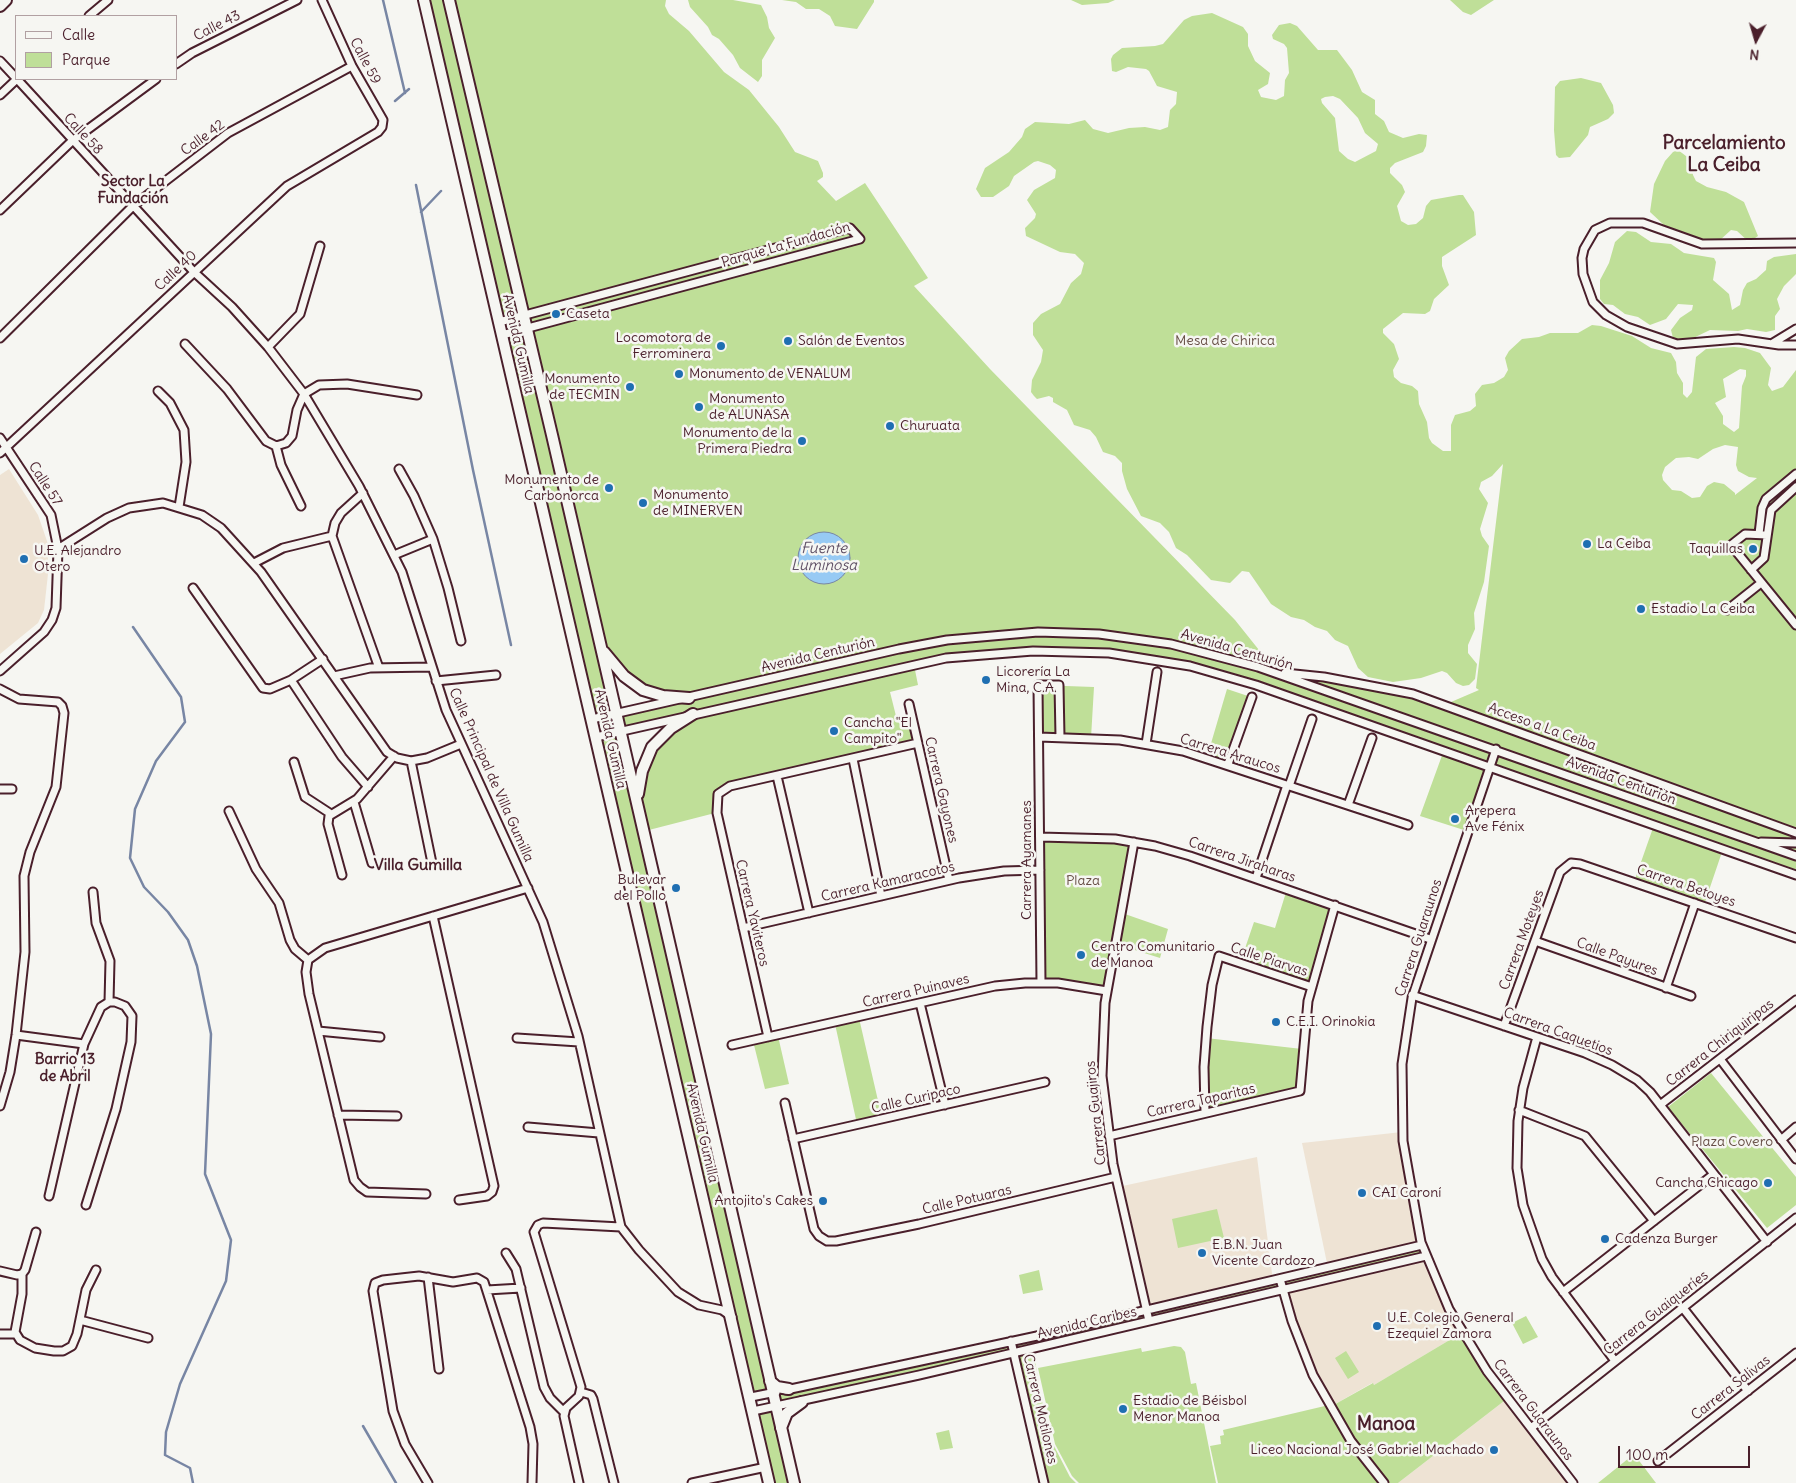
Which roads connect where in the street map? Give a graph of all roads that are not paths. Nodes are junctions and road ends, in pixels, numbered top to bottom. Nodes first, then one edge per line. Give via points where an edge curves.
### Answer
1 (6, 0) edge
2 (108, 0) edge
3 (297, 0) edge
4 (322, 0) edge
5 (424, 0) edge
6 (449, 0) edge
7 (0, 6) edge
8 (91, 15) edge
9 (0, 61) edge
10 (178, 63) edge
11 (352, 66) junction
12 (15, 77) edge
13 (16, 80) edge
14 (18, 80) edge
15 (155, 80) edge
16 (0, 95) edge
17 (378, 132) joint
18 (72, 141) junction
19 (134, 206) junction
20 (0, 210) edge
21 (1796, 242) edge
22 (320, 246) dead end
23 (194, 272) junction
24 (524, 316) junction
25 (499, 322) junction
26 (527, 328) junction
27 (1796, 329) edge
28 (502, 335) junction
29 (0, 338) edge
30 (1772, 343) junction
31 (185, 344) dead end
32 (1796, 345) edge
33 (268, 347) junction
34 (158, 391) dead end
35 (304, 394) junction
36 (417, 395) dead end
37 (0, 438) edge
38 (276, 446) junction
39 (2, 451) edge
40 (399, 469) dead end
41 (1796, 474) edge
42 (1796, 487) edge
43 (363, 493) junction
44 (301, 506) dead end
45 (179, 507) junction
46 (1759, 534) junction
47 (1767, 535) junction
48 (332, 536) junction
49 (433, 540) junction
50 (58, 549) junction
51 (394, 555) junction
52 (254, 563) junction
53 (1751, 570) junction
54 (1761, 583) junction
55 (193, 588) dead end
56 (1727, 610) dead end
57 (1796, 625) edge
58 (461, 641) dead end
59 (601, 648) junction
60 (322, 659) junction
61 (432, 667) junction
62 (379, 668) junction
63 (0, 671) edge
64 (1157, 672) dead end
65 (1272, 672) junction
66 (496, 675) dead end
67 (334, 676) junction
68 (291, 680) junction
69 (436, 681) junction
70 (0, 689) edge
71 (1252, 697) dead end
72 (689, 698) junction
73 (909, 704) dead end
74 (616, 714) junction
75 (693, 714) junction
76 (592, 719) junction
77 (1312, 719) dead end
78 (620, 732) junction
79 (596, 737) junction
80 (1060, 737) junction
81 (1039, 738) junction
82 (1372, 738) dead end
83 (918, 743) junction
84 (461, 744) junction
85 (1146, 744) junction
86 (1496, 750) junction
87 (394, 756) junction
88 (853, 759) junction
89 (411, 761) junction
90 (294, 762) dead end
91 (1228, 764) junction
92 (1490, 766) junction
93 (777, 776) junction
94 (1288, 785) junction
95 (368, 787) junction
96 (0, 789) edge
97 (12, 789) dead end
98 (354, 802) junction
99 (638, 805) junction
100 (1348, 805) junction
101 (229, 811) dead end
102 (331, 814) junction
103 (1408, 825) dead end
104 (1796, 833) edge
105 (1040, 837) junction
106 (1134, 842) junction
107 (1754, 842) junction
108 (1796, 843) edge
109 (1796, 856) edge
110 (372, 863) dead end
111 (432, 863) dead end
112 (1567, 865) joint
113 (1040, 870) junction
114 (342, 875) dead end
115 (1796, 875) edge
116 (1256, 878) junction
117 (949, 880) junction
118 (528, 888) junction
119 (93, 892) dead end
120 (881, 896) junction
121 (1695, 903) junction
122 (1335, 906) junction
123 (809, 913) junction
124 (433, 916) junction
125 (743, 928) junction
126 (1796, 938) edge
127 (1430, 939) junction
128 (1535, 941) junction
129 (308, 960) junction
130 (1041, 982) junction
131 (1312, 987) junction
132 (1666, 988) junction
133 (1107, 991) junction
134 (1412, 995) junction
135 (1691, 996) dead end
136 (1796, 1000) edge
137 (109, 1002) junction
138 (920, 1003) junction
139 (1504, 1026) junction
140 (318, 1031) junction
141 (16, 1035) junction
142 (380, 1037) dead end
143 (768, 1037) junction
144 (1536, 1037) junction
145 (517, 1038) dead end
146 (579, 1042) junction
147 (84, 1044) junction
148 (732, 1045) dead end
149 (1720, 1059) junction
150 (1045, 1082) dead end
151 (785, 1103) dead end
152 (945, 1105) junction
153 (1660, 1105) junction
154 (0, 1106) edge
155 (1519, 1110) junction
156 (1205, 1113) junction
157 (338, 1114) junction
158 (396, 1116) dead end
159 (528, 1127) dead end
160 (1796, 1127) edge
161 (599, 1133) junction
162 (1109, 1136) junction
163 (793, 1139) junction
164 (1781, 1140) junction
165 (1796, 1159) edge
166 (1714, 1174) junction
167 (1116, 1177) junction
168 (426, 1194) dead end
169 (49, 1196) dead end
170 (459, 1200) dead end
171 (86, 1205) dead end
172 (1796, 1218) edge
173 (1654, 1221) junction
174 (621, 1227) junction
175 (36, 1232) dead end
176 (1766, 1242) junction
177 (1422, 1245) junction
178 (506, 1252) dead end
179 (1426, 1256) junction
180 (96, 1270) dead end
181 (0, 1271) edge
182 (22, 1274) junction
183 (428, 1276) junction
184 (1280, 1279) junction
185 (521, 1288) junction
186 (725, 1289) junction
187 (487, 1290) junction
188 (1283, 1290) junction
189 (1563, 1292) junction
190 (708, 1307) junction
191 (1683, 1308) junction
192 (1147, 1310) junction
193 (732, 1317) junction
194 (80, 1320) junction
195 (1150, 1321) junction
196 (0, 1334) edge
197 (15, 1334) junction
198 (148, 1338) dead end
199 (1012, 1341) junction
200 (1796, 1352) edge
201 (1014, 1353) junction
202 (1615, 1361) junction
203 (439, 1368) dead end
204 (770, 1381) junction
205 (789, 1389) junction
206 (1748, 1391) junction
207 (580, 1392) junction
208 (772, 1392) junction
209 (751, 1397) junction
210 (802, 1402) junction
211 (776, 1407) junction
212 (753, 1411) junction
213 (564, 1412) junction
214 (1531, 1428) junction
215 (781, 1429) junction
216 (1658, 1461) dead end
217 (766, 1467) junction
218 (709, 1481) edge
219 (428, 1483) edge
220 (532, 1483) edge
221 (578, 1483) edge
222 (614, 1483) edge
223 (692, 1483) edge
224 (769, 1483) edge
225 (794, 1483) edge
226 (1044, 1483) edge
227 (1384, 1483) edge
228 (1573, 1483) edge

1 - 7 main road
2 - 8 street
3 - 10 street, Calle 43
4 - 11 street, Calle 59
5 - 25 main road, Avenida Gumilla
6 - 24 main road, Avenida Gumilla
9 - 12 street, Calle 58
11 - 17 street, Calle 59 via 383,120
11 - 19 street, Calle 42 via 228,133
13 - 16 street
14 - 18 street, Calle 58
15 - 18 street
17 - 23 street, Calle 40 via 287,186
18 - 19 street, Calle 58
18 - 20 street
19 - 23 street, Calle 58
19 - 29 street, Calle 42
21 - 30 street via 1702,244 1643,222 1624,222 1603,225 1595,230 1584,249 1582,274 1594,302 1606,315 1627,327 1670,344 1738,339
22 - 33 street via 300,314
23 - 33 street, Calle Principal de Villa Gumilla via 232,306
23 - 39 street, Calle 40
24 - 25 street, Parque La Fundación
24 - 26 main road, Avenida Gumilla
24 - 26 street, Parque La Fundación via 850,228 860,239
25 - 28 main road, Avenida Gumilla
26 - 28 street, Parque La Fundación
26 - 59 main road, Avenida Gumilla
27 - 30 street
28 - 76 main road, Avenida Gumilla
30 - 32 street
31 - 38 street via 232,396 266,441
33 - 35 street, Calle Principal de Villa Gumilla
34 - 45 street via 170,403 184,430 186,462
35 - 36 street via 319,385 348,384
35 - 38 street via 292,436 286,443
35 - 43 street, Calle Principal de Villa Gumilla
37 - 39 street, Calle 57
38 - 44 street via 280,465
39 - 50 street, Calle 57 via 51,515
40 - 49 street
41 - 46 street via 1764,502
42 - 47 street via 1773,507
43 - 48 street via 341,513
43 - 51 street, Calle Principal de Villa Gumilla
45 - 50 street via 163,503 129,508
45 - 52 street via 202,515 221,528
46 - 47 street
46 - 53 street via 1745,534 1731,544
47 - 53 street via 1764,558
48 - 52 street via 283,548
48 - 62 street
49 - 51 street
49 - 58 street
50 - 63 street, Calle 57 via 56,608 52,620 44,632
51 - 61 street, Calle Principal de Villa Gumilla
52 - 60 street
53 - 54 street
54 - 56 street
54 - 57 street
55 - 68 street via 261,687 267,689
59 - 72 main road via 624,676 637,686 663,696
59 - 74 main road, Avenida Gumilla
60 - 67 street
60 - 68 street
61 - 62 street
61 - 69 street, Calle Principal de Villa Gumilla
62 - 67 street
64 - 85 street
65 - 72 street, Avenida Centurión via 1216,654 1146,640 1099,634 1018,633 947,640 899,649
65 - 86 street, Avenida Centurión
65 - 104 street, Acceso a La Ceiba via 1324,677 1414,694
66 - 69 street
67 - 87 street via 375,738
68 - 95 street via 342,757
69 - 84 street, Calle Principal de Villa Gumilla
70 - 141 street via 19,699 58,702 64,713 56,788 30,852 24,876 25,952
71 - 91 street
72 - 74 street, Avenida Centurión
73 - 83 street, Carrera Gayones
74 - 76 street, Avenida Centurión
74 - 78 main road, Avenida Gumilla
75 - 78 street, Avenida Centurión
75 - 92 street, Avenida Centurión via 946,658 1009,652 1079,651 1165,661 1217,672
75 - 99 main road via 671,728 652,748 642,771
76 - 79 main road, Avenida Gumilla
77 - 94 street
78 - 79 street, Avenida Centurión
78 - 99 main road, Avenida Gumilla
79 - 186 main road, Avenida Gumilla
80 - 81 street, Carrera Araucos
80 - 81 street, Carrera Ayamanes via 1059,685 1038,685
80 - 85 street, Carrera Araucos
81 - 105 street, Carrera Ayamanes
82 - 100 street
83 - 88 street
83 - 117 street, Carrera Gayones
84 - 89 street
84 - 118 street, Calle Principal de Villa Gumilla
85 - 91 street, Carrera Araucos
86 - 92 street, Carrera Guaraunos
86 - 107 street, Avenida Centurión
87 - 89 street
87 - 95 street
88 - 93 street
88 - 120 street
89 - 111 street
90 - 102 street via 305,797
91 - 94 street, Carrera Araucos
92 - 115 street, Avenida Centurión
92 - 127 street, Carrera Guaraunos
93 - 123 street
93 - 125 street, Carrera Yaviteros via 730,786 718,794 717,813
94 - 100 street, Carrera Araucos
94 - 116 street
95 - 98 street
96 - 97 street
98 - 102 street
98 - 110 street
99 - 204 main road, Avenida Gumilla
100 - 103 street, Carrera Araucos
101 - 129 street via 256,869 279,902 290,940
102 - 114 street via 328,824
105 - 106 street, Carrera Jiraharas
105 - 113 street, Carrera Ayamanes
106 - 116 street, Carrera Jiraharas via 1174,851
106 - 133 street, Carrera Guajiros
107 - 108 street
107 - 109 street, Avenida Centurión
112 - 121 street, Carrera Betoyes via 1580,864
112 - 128 street, Carrera Moteyes via 1560,872
113 - 117 street, Carrera Kamaracotos via 1004,871
113 - 130 street, Carrera Ayamanes
116 - 122 street, Carrera Jiraharas
117 - 120 street, Carrera Kamaracotos
118 - 124 street
118 - 146 street, Calle Principal de Villa Gumilla via 543,922
119 - 137 street via 96,922 110,961
120 - 123 street, Carrera Kamaracotos
121 - 126 street, Carrera Betoyes
121 - 132 street
122 - 127 street, Carrera Jiraharas
122 - 131 street
123 - 125 street, Carrera Kamaracotos
124 - 129 street via 325,948
124 - 170 street via 494,1186 487,1196
125 - 143 street, Carrera Yaviteros
127 - 134 street, Carrera Guaraunos
128 - 132 street, Calle Payures
128 - 139 street, Carrera Moteyes
129 - 140 street via 307,980
130 - 133 street, Carrera Puinaves
130 - 138 street, Carrera Puinaves via 995,986
131 - 156 street, Carrera Taparitas via 1304,1034 1300,1092
131 - 156 street, Calle Piarvas via 1219,956 1207,1027
132 - 135 street, Calle Payures
133 - 162 street, Carrera Guajiros via 1102,1059
134 - 139 street, Carrera Caquetios
134 - 177 street, Carrera Guaraunos via 1402,1064 1402,1126 1408,1181
136 - 149 street, Carrera Chiriquiripas
137 - 147 street via 101,1007
137 - 171 street via 118,1002 128,1009 133,1024 124,1079
138 - 143 street, Carrera Puinaves
138 - 152 street
139 - 144 street, Carrera Caquetios
140 - 142 street
140 - 157 street
141 - 147 street
141 - 154 street
143 - 148 street, Carrera Puinaves
144 - 153 street, Carrera Caquetios via 1618,1068 1643,1086
144 - 155 street
145 - 146 street
146 - 161 street, Calle Principal de Villa Gumilla
147 - 169 street
149 - 153 street, Carrera Chiriquiripas
149 - 164 street
150 - 152 street, Calle Curipaco
151 - 163 street
152 - 163 street, Calle Curipaco
153 - 166 street, Carrera Caquetios
155 - 173 street via 1585,1136
155 - 189 street via 1516,1149 1523,1205 1542,1258
156 - 162 street, Carrera Taparitas
157 - 158 street
157 - 168 street via 354,1180 360,1188 367,1192
159 - 161 street
160 - 164 street
161 - 174 street, Calle Principal de Villa Gumilla
162 - 167 street, Carrera Guajiros
163 - 167 street, Calle Potuaras via 814,1229 831,1242
164 - 165 street
166 - 173 street
166 - 176 street, Carrera Caquetios
167 - 192 street, Carrera Guajiros
172 - 176 street, Carrera Guaiqueríes
173 - 189 street
174 - 190 street, Calle Principal de Villa Gumilla via 678,1292 698,1305
174 - 207 street via 543,1223 534,1232 578,1375
175 - 182 street
176 - 191 street, Carrera Guaiqueríes
177 - 179 street, Carrera Guaraunos
177 - 184 street, Avenida Caribes
178 - 185 street via 516,1269
179 - 188 street, Avenida Caribes
179 - 214 street, Carrera Guaraunos via 1449,1309 1487,1371
180 - 194 street via 86,1290
181 - 182 street
182 - 197 street
183 - 187 street via 453,1282 477,1278 484,1282
183 - 203 street
183 - 219 street via 382,1280 374,1283 373,1288 393,1411 406,1444
184 - 188 street
184 - 192 street, Avenida Caribes
185 - 187 street
185 - 213 street via 544,1387
186 - 190 street via 719,1303
186 - 193 main road, Avenida Gumilla
187 - 220 street via 530,1427
188 - 195 street, Avenida Caribes
188 - 227 street via 1313,1376 1351,1441
189 - 202 street
190 - 193 street, Calle Principal de Villa Gumilla via 722,1310
191 - 202 street, Carrera Guaiqueríes
191 - 206 street
192 - 195 street, Carrera Guajiros
192 - 199 street, Avenida Caribes
193 - 209 main road, Avenida Gumilla
194 - 197 street via 74,1342 62,1350 35,1348
194 - 198 street
195 - 201 street, Avenida Caribes
196 - 197 street
199 - 201 street, Carrera Motilones
199 - 205 street, Avenida Caribes
200 - 206 street, Carrera Salivas
201 - 210 street, Avenida Caribes
201 - 226 street, Carrera Motilones
202 - 214 street, Carrera Guaiqueríes
204 - 205 main road via 777,1387
204 - 208 main road, Avenida Gumilla
205 - 208 street, Avenida Caribes
206 - 216 street, Carrera Salivas
207 - 213 street
207 - 222 street via 594,1398
208 - 209 street, Avenida Caribes
208 - 211 main road, Avenida Gumilla
209 - 212 main road, Avenida Gumilla
210 - 211 street, Avenida Caribes
210 - 215 main road via 787,1413
211 - 212 street, Avenida Caribes
211 - 215 main road, Avenida Gumilla
212 - 217 main road, Avenida Gumilla
213 - 221 street
214 - 228 street, Carrera Guaraunos
215 - 225 main road, Avenida Gumilla
217 - 218 street
217 - 224 main road, Avenida Gumilla
218 - 223 street

